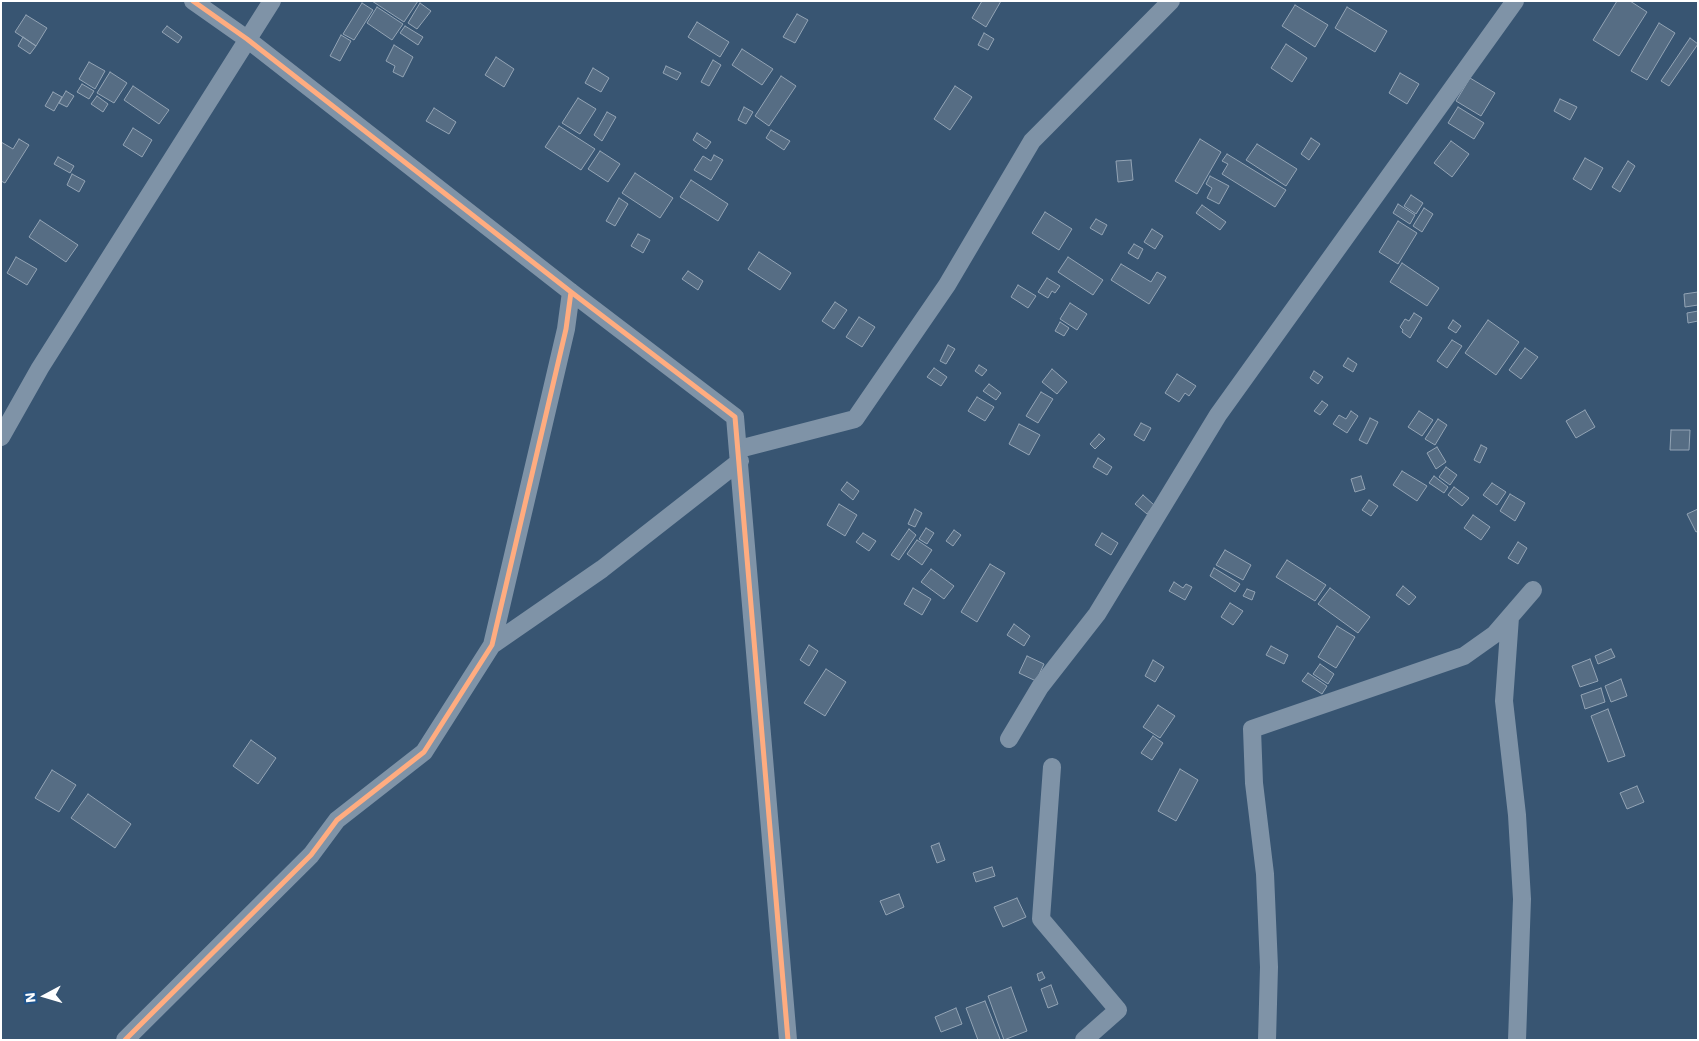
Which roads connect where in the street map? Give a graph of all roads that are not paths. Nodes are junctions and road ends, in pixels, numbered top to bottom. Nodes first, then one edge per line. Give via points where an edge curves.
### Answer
1 (193, 1) edge
2 (272, 1) edge
3 (1171, 1) edge
4 (1515, 1) edge
5 (247, 39) junction
6 (571, 292) junction
7 (1, 438) edge
8 (739, 455) junction
9 (1533, 590) dead end
10 (1510, 617) junction
11 (492, 645) junction
12 (1009, 739) dead end
13 (1052, 767) dead end
14 (125, 1040) edge
15 (788, 1040) edge
16 (1084, 1040) edge
17 (1267, 1040) edge
18 (1517, 1040) edge

1 - 5 street
2 - 5 street
3 - 8 street via 1032,141 947,285 855,419
4 - 12 street via 1218,415 1097,614 1040,687
5 - 6 street
5 - 7 street via 40,368
6 - 8 street via 735,417
6 - 11 street via 566,329
8 - 11 street via 602,569
8 - 15 street
9 - 10 street
10 - 17 street via 1495,634 1464,656 1252,729 1254,783 1265,874 1269,967
10 - 18 street via 1504,701 1517,815 1522,899
11 - 14 street via 424,752 336,820 311,855
13 - 16 street via 1041,919 1118,1010

